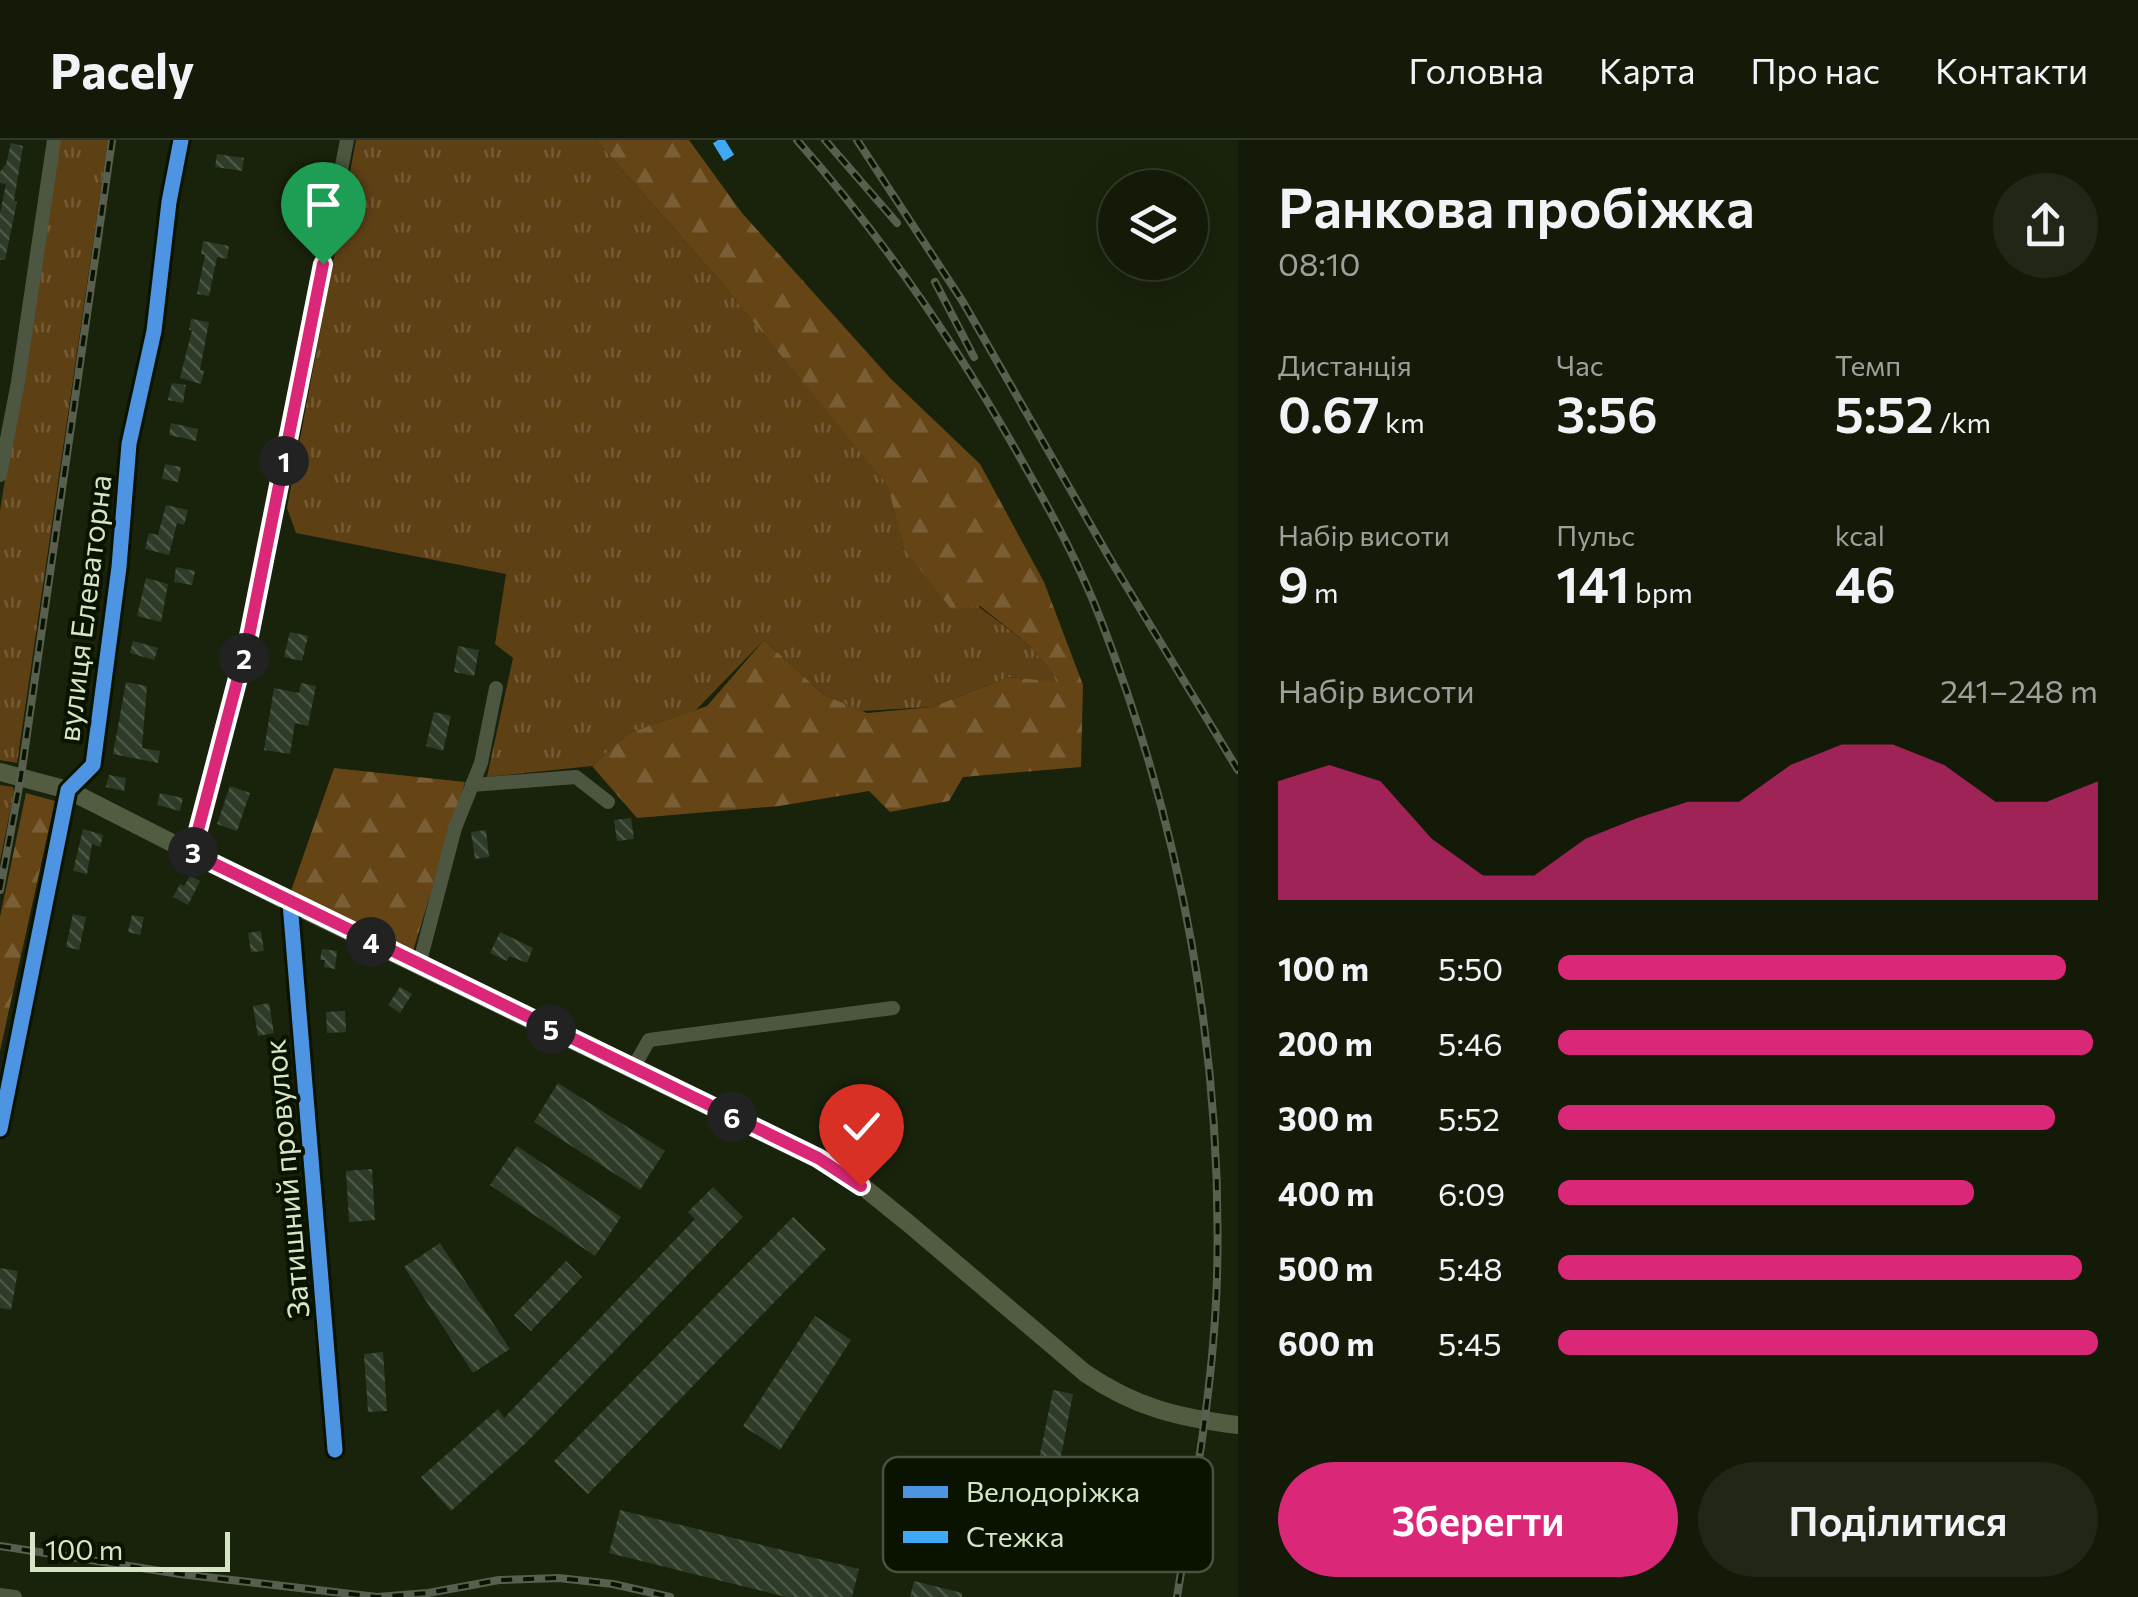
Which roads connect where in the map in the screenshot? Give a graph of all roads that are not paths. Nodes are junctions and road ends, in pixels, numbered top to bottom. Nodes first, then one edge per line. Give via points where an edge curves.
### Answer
1 (54, 140) edge
2 (180, 140) edge
3 (347, 140) edge
4 (0, 475) edge
5 (496, 688) dead end
6 (0, 772) edge
7 (472, 785) junction
8 (68, 790) junction
9 (608, 802) dead end
10 (192, 853) junction
11 (290, 903) junction
12 (419, 965) junction
13 (893, 1008) dead end
14 (633, 1068) junction
15 (0, 1129) edge
16 (1238, 1425) edge
17 (335, 1450) dead end
18 (0, 1594) edge
19 (15, 1597) edge

1 - 4 street
2 - 8 street, вулиця Елеваторна via 154,331 129,444 93,765
3 - 10 street via 249,636
5 - 7 street
6 - 8 main road
7 - 9 street via 576,777
7 - 12 street
8 - 10 main road
8 - 15 street, вулиця Елеваторна
10 - 11 main road
11 - 12 main road
11 - 17 street, Затишний провулок
12 - 14 main road
13 - 14 street via 649,1040
14 - 16 main road via 818,1158 861,1186 1109,1390 1165,1412
18 - 19 street

